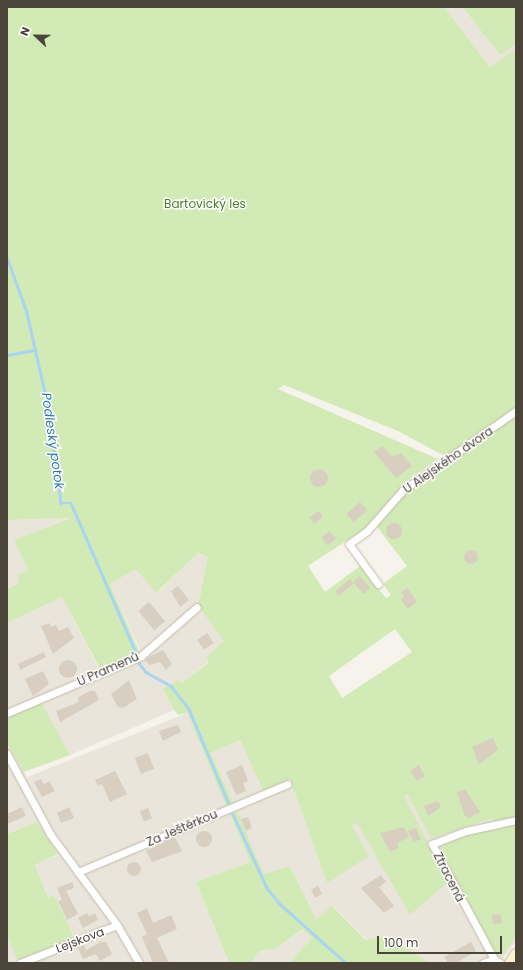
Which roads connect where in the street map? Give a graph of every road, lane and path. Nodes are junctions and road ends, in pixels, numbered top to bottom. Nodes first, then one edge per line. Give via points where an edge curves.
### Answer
1 (516, 411) edge
2 (378, 584) dead end
3 (197, 607) dead end
4 (7, 713) edge
5 (7, 754) edge
6 (287, 784) dead end
7 (516, 820) edge
8 (78, 872) junction
9 (117, 925) junction
10 (516, 954) edge
11 (497, 961) edge
12 (20, 963) edge
13 (139, 963) edge
14 (483, 963) edge
15 (510, 963) edge

1 - 2 street, U Alejského dvora via 403,490 367,531 350,544
3 - 4 street, U Pramenů via 140,656
5 - 8 street via 50,834
6 - 8 street, Za Ještěrkou
7 - 11 street, Ztracená via 466,830 432,844
8 - 9 street
9 - 12 street, Lejskova
9 - 13 street
10 - 15 main road
11 - 14 street

